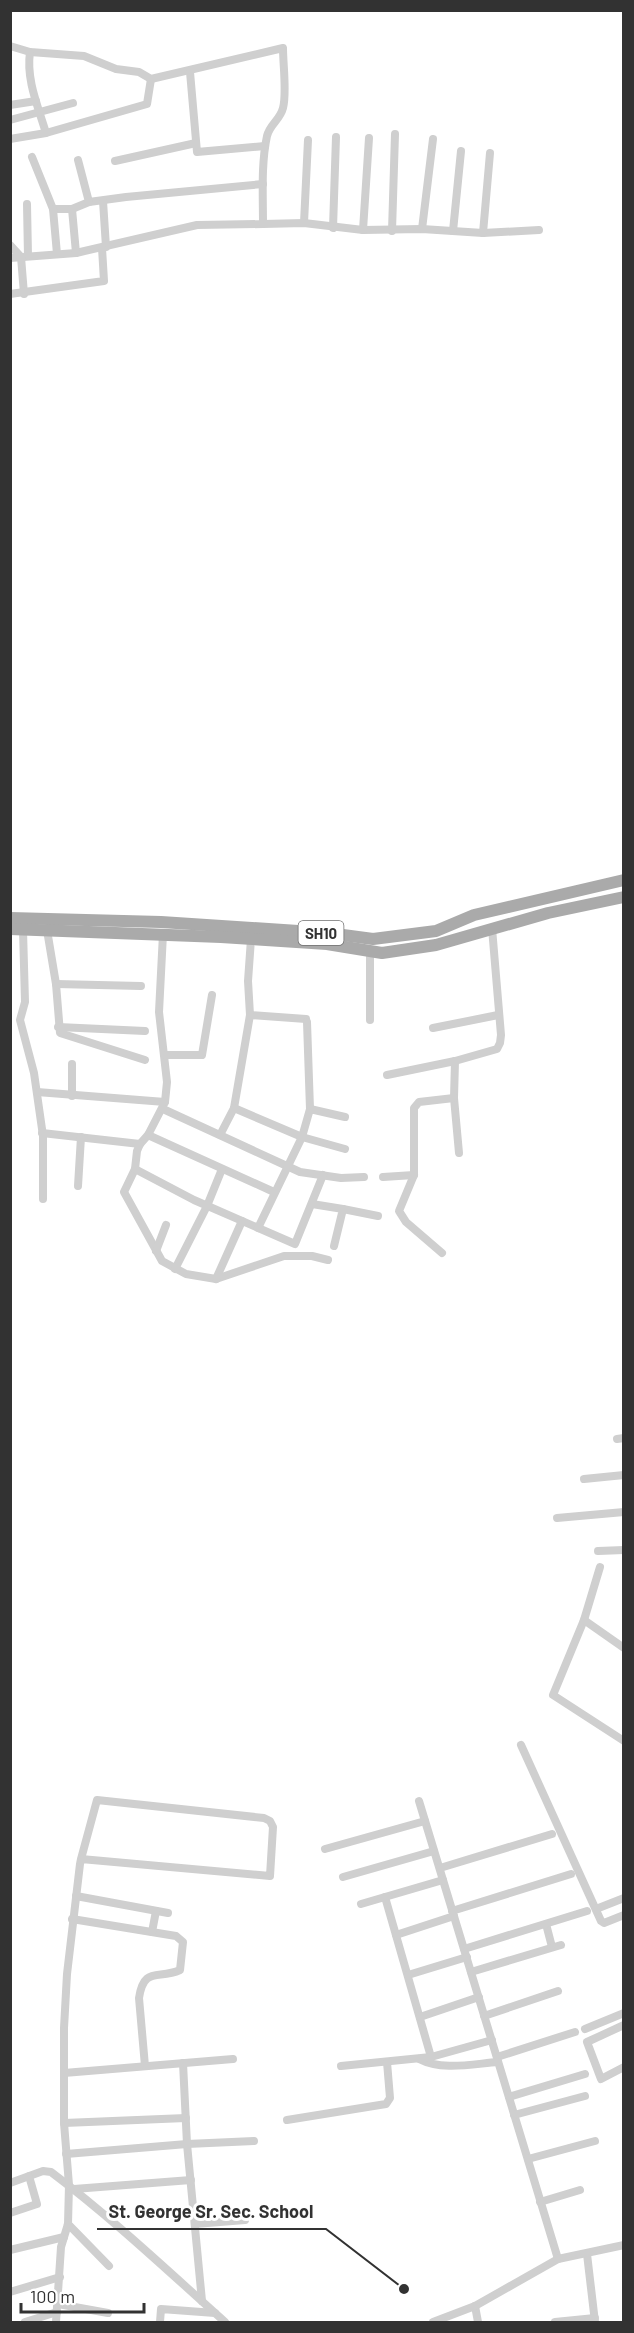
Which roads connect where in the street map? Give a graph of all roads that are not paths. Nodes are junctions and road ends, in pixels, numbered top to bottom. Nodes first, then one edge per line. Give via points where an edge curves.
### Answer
1 (10, 46) edge
2 (30, 52) junction
3 (190, 72) junction
4 (151, 79) junction
5 (36, 101) junction
6 (73, 103) dead end
7 (10, 105) edge
8 (40, 112) junction
9 (10, 120) edge
10 (46, 133) junction
11 (395, 134) dead end
12 (336, 136) dead end
13 (369, 138) dead end
14 (10, 139) edge
15 (433, 139) dead end
16 (308, 140) dead end
17 (196, 143) junction
18 (266, 146) junction
19 (460, 151) dead end
20 (490, 153) dead end
21 (32, 157) dead end
22 (78, 160) dead end
23 (115, 161) dead end
24 (263, 184) junction
25 (104, 201) junction
26 (89, 202) junction
27 (27, 204) dead end
28 (53, 209) junction
29 (72, 210) junction
30 (304, 223) junction
31 (263, 224) junction
32 (333, 228) junction
33 (422, 229) junction
34 (363, 230) junction
35 (539, 230) dead end
36 (392, 231) junction
37 (453, 231) junction
38 (483, 233) junction
39 (10, 245) edge
40 (104, 248) junction
41 (76, 253) junction
42 (57, 254) junction
43 (24, 256) junction
44 (10, 258) edge
45 (10, 294) edge
46 (24, 294) junction
47 (624, 880) edge
48 (624, 897) edge
49 (10, 918) edge
50 (492, 928) junction
51 (17, 929) edge
52 (47, 930) junction
53 (222, 932) junction
54 (163, 934) junction
55 (251, 939) junction
56 (370, 952) junction
57 (56, 984) junction
58 (141, 986) dead end
59 (212, 995) dead end
60 (250, 1015) junction
61 (498, 1015) junction
62 (370, 1020) dead end
63 (58, 1027) junction
64 (433, 1028) dead end
65 (145, 1031) dead end
66 (165, 1055) junction
67 (145, 1060) dead end
68 (455, 1061) junction
69 (72, 1064) dead end
70 (387, 1075) dead end
71 (37, 1092) junction
72 (72, 1096) junction
73 (454, 1098) junction
74 (164, 1106) junction
75 (234, 1108) junction
76 (310, 1109) junction
77 (345, 1117) dead end
78 (42, 1133) junction
79 (148, 1135) junction
80 (220, 1135) junction
81 (81, 1137) junction
82 (302, 1137) junction
83 (140, 1144) junction
84 (345, 1149) dead end
85 (459, 1153) dead end
86 (287, 1166) junction
87 (135, 1168) junction
88 (222, 1169) junction
89 (323, 1175) junction
90 (414, 1175) junction
91 (364, 1177) dead end
92 (383, 1177) dead end
93 (78, 1186) dead end
94 (274, 1192) junction
95 (43, 1199) dead end
96 (312, 1204) junction
97 (207, 1206) junction
98 (343, 1209) junction
99 (378, 1216) dead end
100 (242, 1221) junction
101 (166, 1225) dead end
102 (258, 1228) junction
103 (334, 1246) dead end
104 (156, 1251) junction
105 (442, 1253) dead end
106 (328, 1260) dead end
107 (176, 1269) junction
108 (216, 1279) junction
109 (624, 1474) edge
110 (584, 1479) dead end
111 (624, 1512) edge
112 (557, 1518) dead end
113 (624, 1550) edge
114 (598, 1551) dead end
115 (600, 1566) dead end
116 (584, 1620) junction
117 (624, 1647) edge
118 (624, 1742) edge
119 (522, 1745) dead end
120 (419, 1801) dead end
121 (425, 1821) junction
122 (552, 1834) dead end
123 (325, 1850) dead end
124 (434, 1851) junction
125 (81, 1858) junction
126 (440, 1868) junction
127 (571, 1874) dead end
128 (343, 1877) dead end
129 (443, 1880) junction
130 (76, 1896) junction
131 (385, 1897) junction
132 (624, 1898) edge
133 (361, 1904) dead end
134 (596, 1909) junction
135 (156, 1911) junction
136 (587, 1911) dead end
137 (168, 1913) dead end
138 (453, 1913) junction
139 (624, 1915) edge
140 (72, 1919) junction
141 (546, 1924) junction
142 (152, 1932) junction
143 (396, 1935) junction
144 (561, 1945) dead end
145 (552, 1947) junction
146 (465, 1953) junction
147 (471, 1972) junction
148 (408, 1975) junction
149 (558, 1991) dead end
150 (479, 1997) junction
151 (624, 2013) edge
152 (484, 2016) junction
153 (420, 2017) junction
154 (624, 2025) edge
155 (585, 2030) dead end
156 (575, 2032) dead end
157 (492, 2040) junction
158 (431, 2057) junction
159 (233, 2059) dead end
160 (417, 2059) junction
161 (497, 2060) junction
162 (387, 2062) junction
163 (183, 2063) junction
164 (145, 2066) junction
165 (341, 2066) dead end
166 (623, 2069) edge
167 (64, 2073) junction
168 (585, 2074) dead end
169 (585, 2096) dead end
170 (509, 2097) junction
171 (514, 2115) junction
172 (186, 2118) junction
173 (287, 2120) dead end
174 (64, 2123) junction
175 (254, 2141) dead end
176 (595, 2141) dead end
177 (187, 2144) junction
178 (66, 2154) junction
179 (528, 2159) junction
180 (29, 2176) junction
181 (191, 2180) junction
182 (10, 2182) edge
183 (72, 2187) junction
184 (579, 2190) dead end
185 (540, 2202) junction
186 (10, 2213) edge
187 (245, 2220) dead end
188 (195, 2223) junction
189 (68, 2224) junction
190 (64, 2237) junction
191 (624, 2245) edge
192 (10, 2250) edge
193 (587, 2254) junction
194 (558, 2259) junction
195 (109, 2266) dead end
196 (60, 2277) junction
197 (10, 2292) edge
198 (202, 2301) junction
199 (475, 2306) junction
200 (58, 2308) junction
201 (108, 2313) dead end
202 (215, 2313) junction
203 (595, 2320) edge
204 (25, 2322) edge
205 (56, 2322) edge
206 (160, 2322) edge
207 (225, 2322) edge
208 (433, 2322) edge
209 (478, 2322) edge
210 (555, 2322) edge

1 - 2 street
2 - 4 street via 84,56
2 - 5 street via 28,67
3 - 4 street
3 - 17 street
3 - 18 street via 283,48 284,106 270,124
4 - 10 street via 147,104
5 - 7 street
5 - 8 street
6 - 8 street
8 - 9 street
8 - 10 street
10 - 14 street
11 - 36 street
12 - 32 street
13 - 34 street
15 - 33 street
16 - 30 street
17 - 18 street via 197,152
17 - 23 street
18 - 24 street
19 - 37 street
20 - 38 street
21 - 28 street
22 - 26 street
24 - 25 street
24 - 31 street
25 - 26 street
25 - 40 street
26 - 29 street
27 - 43 street
28 - 29 street
28 - 42 street
29 - 41 street
30 - 31 street
30 - 32 street
31 - 40 street via 198,225
32 - 34 street
33 - 36 street
33 - 37 street
34 - 36 street
35 - 38 street
37 - 38 street
39 - 43 street
40 - 41 street
40 - 46 street via 104,281
41 - 42 street
42 - 43 street
43 - 44 street
43 - 46 street
45 - 46 street
47 - 53 main road, SH10 via 474,915 425,933 373,939 328,933
48 - 50 main road, SH10
49 - 53 main road, SH10 via 161,922
50 - 56 main road, SH10 via 407,951
50 - 61 street
51 - 52 main road, SH10
51 - 71 street via 25,1002 20,1020
52 - 54 main road, SH10
52 - 57 street
53 - 54 main road, SH10
53 - 55 main road, SH10
54 - 66 street via 159,1012
55 - 56 main road, SH10 via 327,944
55 - 60 street
56 - 62 street
57 - 58 street
57 - 63 street
59 - 66 street via 202,1055
60 - 75 street
60 - 76 street via 307,1021
61 - 64 street
61 - 68 street via 501,1035 497,1048
63 - 65 street
63 - 67 street via 61,1034
66 - 74 street
68 - 70 street
68 - 73 street
69 - 72 street
71 - 72 street
71 - 78 street
72 - 74 street
73 - 85 street
73 - 90 street via 418,1102 414,1108
74 - 79 street
74 - 80 street
75 - 80 street
75 - 82 street
76 - 77 street
76 - 82 street
78 - 81 street
78 - 95 street
79 - 83 street
79 - 88 street
80 - 86 street
81 - 83 street
81 - 93 street
82 - 84 street
82 - 86 street
83 - 87 street
86 - 89 street
86 - 94 street
87 - 97 street
87 - 104 street via 124,1192
88 - 94 street
88 - 97 street
89 - 91 street
89 - 96 street
90 - 92 street
90 - 105 street via 399,1211
94 - 102 street
96 - 98 street
96 - 102 street via 295,1244
97 - 100 street
97 - 107 street
98 - 99 street
98 - 103 street
100 - 102 street
100 - 108 street
101 - 104 street
104 - 107 street via 162,1261
106 - 108 street via 284,1256
107 - 108 street
109 - 110 street
111 - 112 street
113 - 114 street
115 - 116 street
116 - 117 street
116 - 118 street via 553,1695
119 - 134 street
120 - 121 street
121 - 123 street
121 - 124 street
122 - 126 street
124 - 126 street
124 - 128 street
125 - 125 street via 270,1876 273,1827 264,1818 97,1800
125 - 130 street
126 - 129 street
127 - 138 street
129 - 131 street
129 - 138 street
130 - 135 street
130 - 140 street
131 - 133 street
131 - 143 street
132 - 134 street
134 - 139 street via 602,1923
135 - 137 street
135 - 142 street
136 - 141 street
138 - 143 street
138 - 146 street
140 - 142 street
140 - 167 street
141 - 145 street
141 - 146 street
142 - 164 street via 183,1942 182,1965 180,1970 143,1981 139,1998
143 - 148 street
144 - 145 street
145 - 147 street
146 - 147 street
146 - 148 street
147 - 150 street
148 - 153 street
149 - 152 street
150 - 152 street
150 - 153 street
151 - 155 street
152 - 157 street
153 - 158 street
154 - 166 street via 587,2042 601,2079
156 - 161 street
157 - 158 street
157 - 161 street
158 - 160 street
159 - 163 street
160 - 161 street via 440,2066
160 - 162 street
161 - 170 street
162 - 165 street
162 - 173 street via 390,2098 386,2104
163 - 164 street
163 - 172 street
164 - 167 street
167 - 174 street
168 - 170 street
169 - 171 street
170 - 171 street
171 - 179 street
172 - 174 street
172 - 177 street
174 - 178 street
175 - 177 street
176 - 179 street
177 - 178 street
177 - 181 street
178 - 183 street
179 - 185 street
180 - 182 street
180 - 183 street via 48,2171
180 - 186 street via 36,2204
181 - 183 street
181 - 188 street
183 - 189 street
183 - 198 street
184 - 185 street
185 - 194 street
187 - 188 street
188 - 198 street
189 - 190 street
189 - 195 street
190 - 192 street
190 - 196 street
191 - 193 street
193 - 194 street
193 - 203 street
194 - 199 street
196 - 197 street
196 - 200 street
198 - 202 street
199 - 208 street
199 - 209 street
200 - 201 street
200 - 204 street
200 - 205 street
202 - 206 street via 161,2309
202 - 207 street
203 - 210 street

